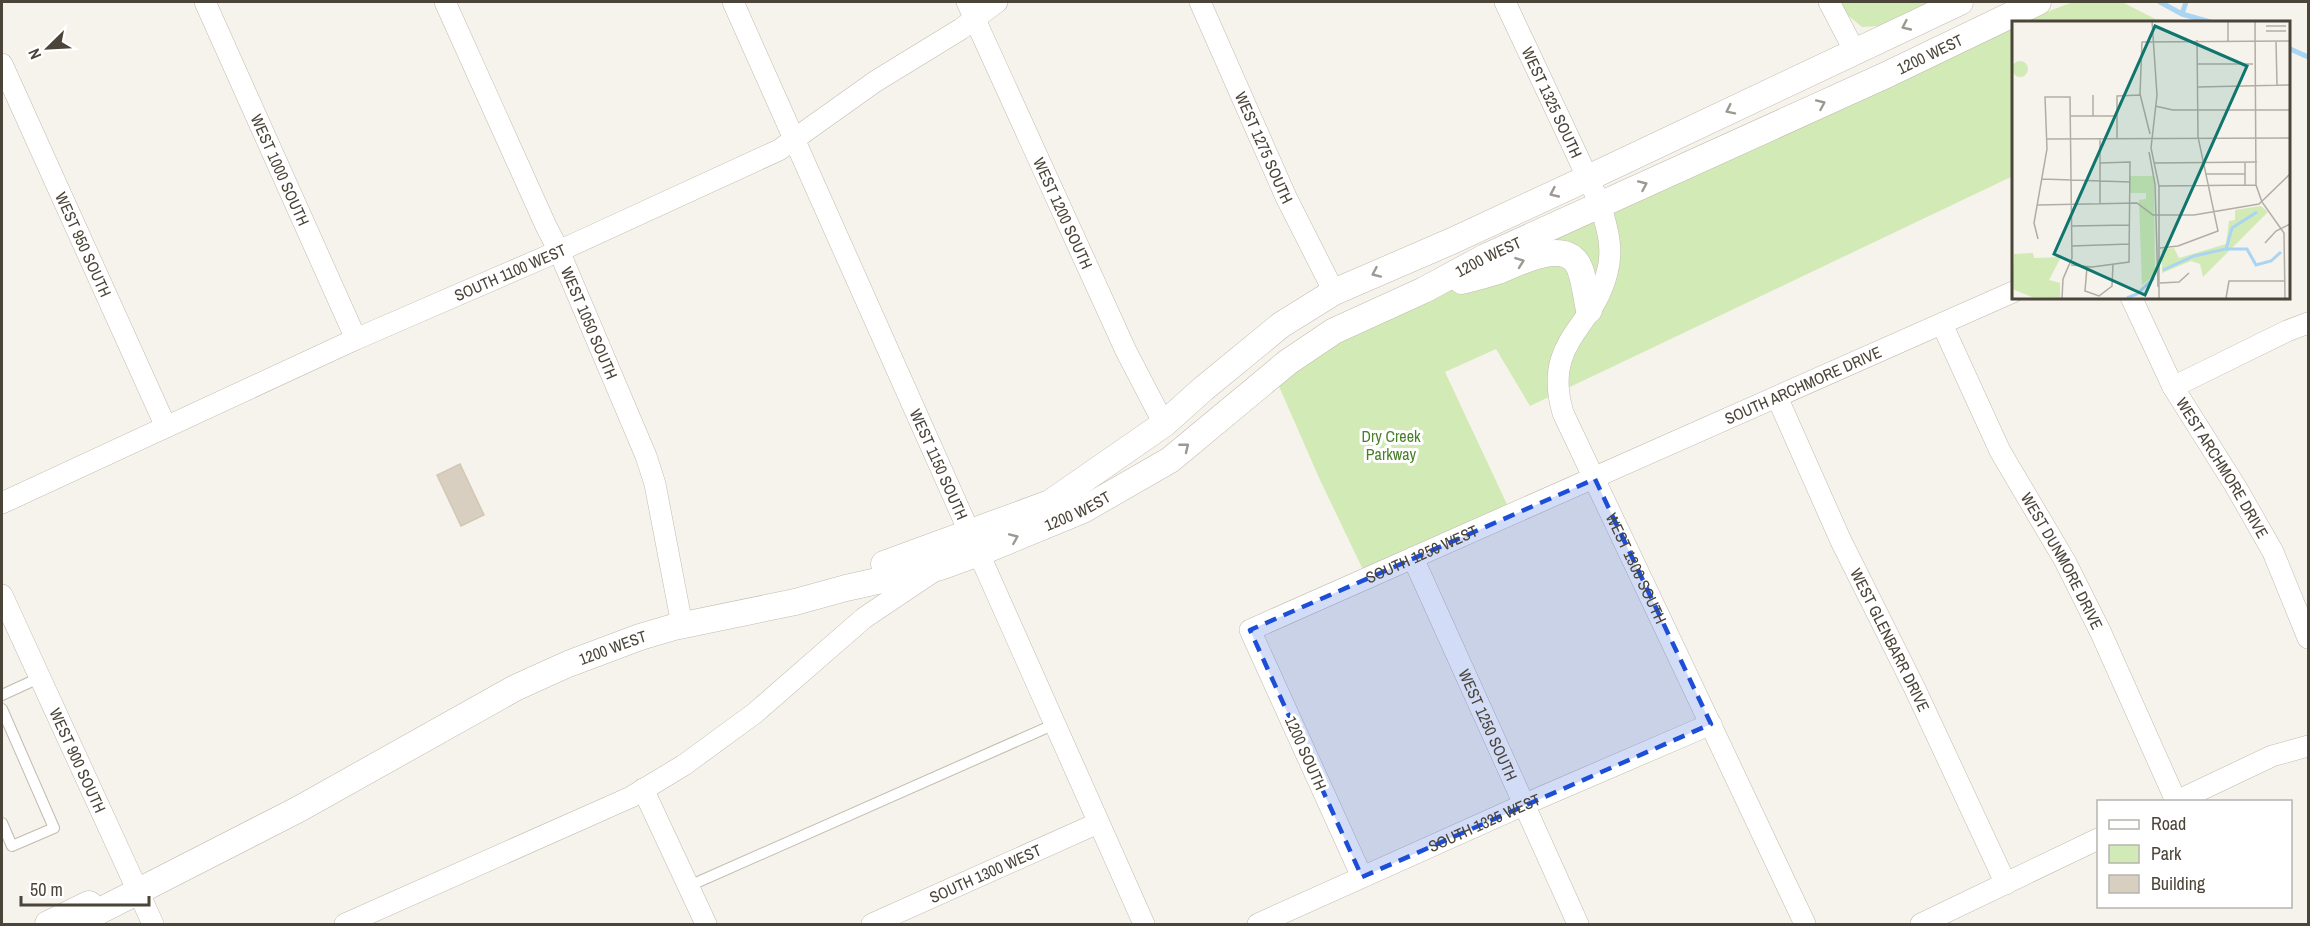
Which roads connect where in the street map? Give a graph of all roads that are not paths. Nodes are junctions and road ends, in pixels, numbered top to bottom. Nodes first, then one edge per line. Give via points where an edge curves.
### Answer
1 (205, 2) edge
2 (445, 2) edge
3 (733, 2) edge
4 (997, 2) edge
5 (1200, 2) edge
6 (1505, 2) edge
7 (1829, 2) edge
8 (1960, 2) edge
9 (2038, 2) edge
10 (971, 10) edge
11 (1854, 50) junction
12 (2, 63) edge
13 (796, 139) junction
14 (1588, 178) junction
15 (1600, 204) junction
16 (559, 251) junction
17 (1424, 290) junction
18 (1334, 292) junction
19 (2012, 292) edge
20 (2131, 298) edge
21 (1589, 310) junction
22 (2308, 322) edge
23 (1942, 324) junction
24 (356, 339) junction
25 (2174, 387) junction
26 (1777, 397) junction
27 (1164, 424) junction
28 (166, 427) junction
29 (1595, 479) junction
30 (2, 503) edge
31 (974, 542) junction
32 (1413, 558) junction
33 (940, 567) junction
34 (2, 595) edge
35 (2302, 598) edge
36 (681, 620) junction
37 (1250, 630) joint
38 (2308, 638) edge
39 (39, 678) junction
40 (2, 695) edge
41 (2, 709) edge
42 (1055, 724) junction
43 (1711, 724) junction
44 (2308, 746) edge
45 (643, 789) junction
46 (2175, 800) edge
47 (2177, 800) edge
48 (1522, 805) junction
49 (2, 823) edge
50 (1098, 823) junction
51 (2097, 839) edge
52 (1362, 877) junction
53 (2006, 884) junction
54 (689, 886) junction
55 (136, 887) junction
56 (912, 916) edge
57 (48, 924) edge
58 (74, 924) edge
59 (153, 924) edge
60 (345, 924) edge
61 (706, 924) edge
62 (872, 924) edge
63 (1144, 924) edge
64 (1258, 924) edge
65 (1578, 924) edge
66 (1805, 924) edge
67 (1922, 924) edge

1 - 24 street, WEST 1000 SOUTH
2 - 16 street, WEST 1050 SOUTH
3 - 13 street, WEST 1150 SOUTH
4 - 10 street, SOUTH 1100 WEST
5 - 18 street, WEST 1275 SOUTH via 1286,197
6 - 14 street, WEST 1325 SOUTH
7 - 11 street
8 -> 11 street, 1200 WEST
15 -> 9 street, 1200 WEST
10 - 13 street, SOUTH 1100 WEST
10 - 27 street, WEST 1200 SOUTH via 1126,351
11 -> 14 street, 1200 WEST
12 - 28 street, WEST 950 SOUTH
13 - 16 street, SOUTH 1100 WEST
13 - 31 street, WEST 1150 SOUTH
14 - 15 street, WEST 1325 SOUTH
14 -> 18 street, 1200 WEST
15 - 17 street, 1200 WEST
15 - 21 street, WEST 1300 SOUTH via 1610,250 1608,272
16 - 24 street, SOUTH 1100 WEST
16 - 36 street, WEST 1050 SOUTH via 646,456
17 -> 21 street via 1557,252 1566,254 1580,267
31 -> 17 street, 1200 WEST via 1083,510 1170,460 1288,362 1343,327
18 - 27 street, 1200 WEST via 1281,325
19 - 23 street, SOUTH ARCHMORE DRIVE
20 - 25 street, WEST ARCHMORE DRIVE
21 - 29 street, WEST 1300 SOUTH via 1566,346 1557,383 1563,413
22 - 25 street
23 - 26 street, SOUTH ARCHMORE DRIVE
23 - 46 street, WEST DUNMORE DRIVE via 2000,451 2065,561 2101,633
24 - 28 street, SOUTH 1100 WEST
25 - 35 street, WEST ARCHMORE DRIVE
26 - 29 street, SOUTH ARCHMORE DRIVE
26 - 53 street, WEST GLENBARR DRIVE via 1841,541
27 - 31 street, 1200 WEST via 1050,502
28 - 30 street, SOUTH 1100 WEST
29 - 32 street, SOUTH 1250 WEST
29 - 43 street, WEST 1300 SOUTH
31 - 33 street, 1200 WEST
31 - 36 street, 1200 WEST
31 - 42 street, WEST 1150 SOUTH
32 - 37 street, SOUTH 1250 WEST
32 - 48 street, WEST 1250 SOUTH
33 - 36 street, 1200 WEST via 795,602
33 - 45 street via 864,618 713,746
34 - 39 street, WEST 900 SOUTH
35 - 38 street, WEST ARCHMORE DRIVE
36 - 55 street, 1200 WEST via 515,688 299,809
37 - 52 street, 1200 SOUTH
39 - 40 lane
39 - 55 street, WEST 900 SOUTH
41 - 49 lane via 54,828 12,846
42 - 50 street, WEST 1150 SOUTH
42 - 54 lane
43 - 48 street, SOUTH 1325 WEST
43 - 66 street, WEST 1300 SOUTH
44 - 47 street via 2272,756
45 - 54 street
45 - 60 street
48 - 52 street, SOUTH 1325 WEST
48 - 65 street, WEST 1250 SOUTH
50 - 56 street, SOUTH 1300 WEST
50 - 63 street, WEST 1150 SOUTH
51 - 53 street
52 - 64 street, SOUTH 1325 WEST
53 - 67 street
54 - 61 street
55 - 57 street, 1200 WEST
55 - 58 street, 1200 WEST
55 - 59 street, WEST 900 SOUTH
56 - 62 street, SOUTH 1300 WEST

